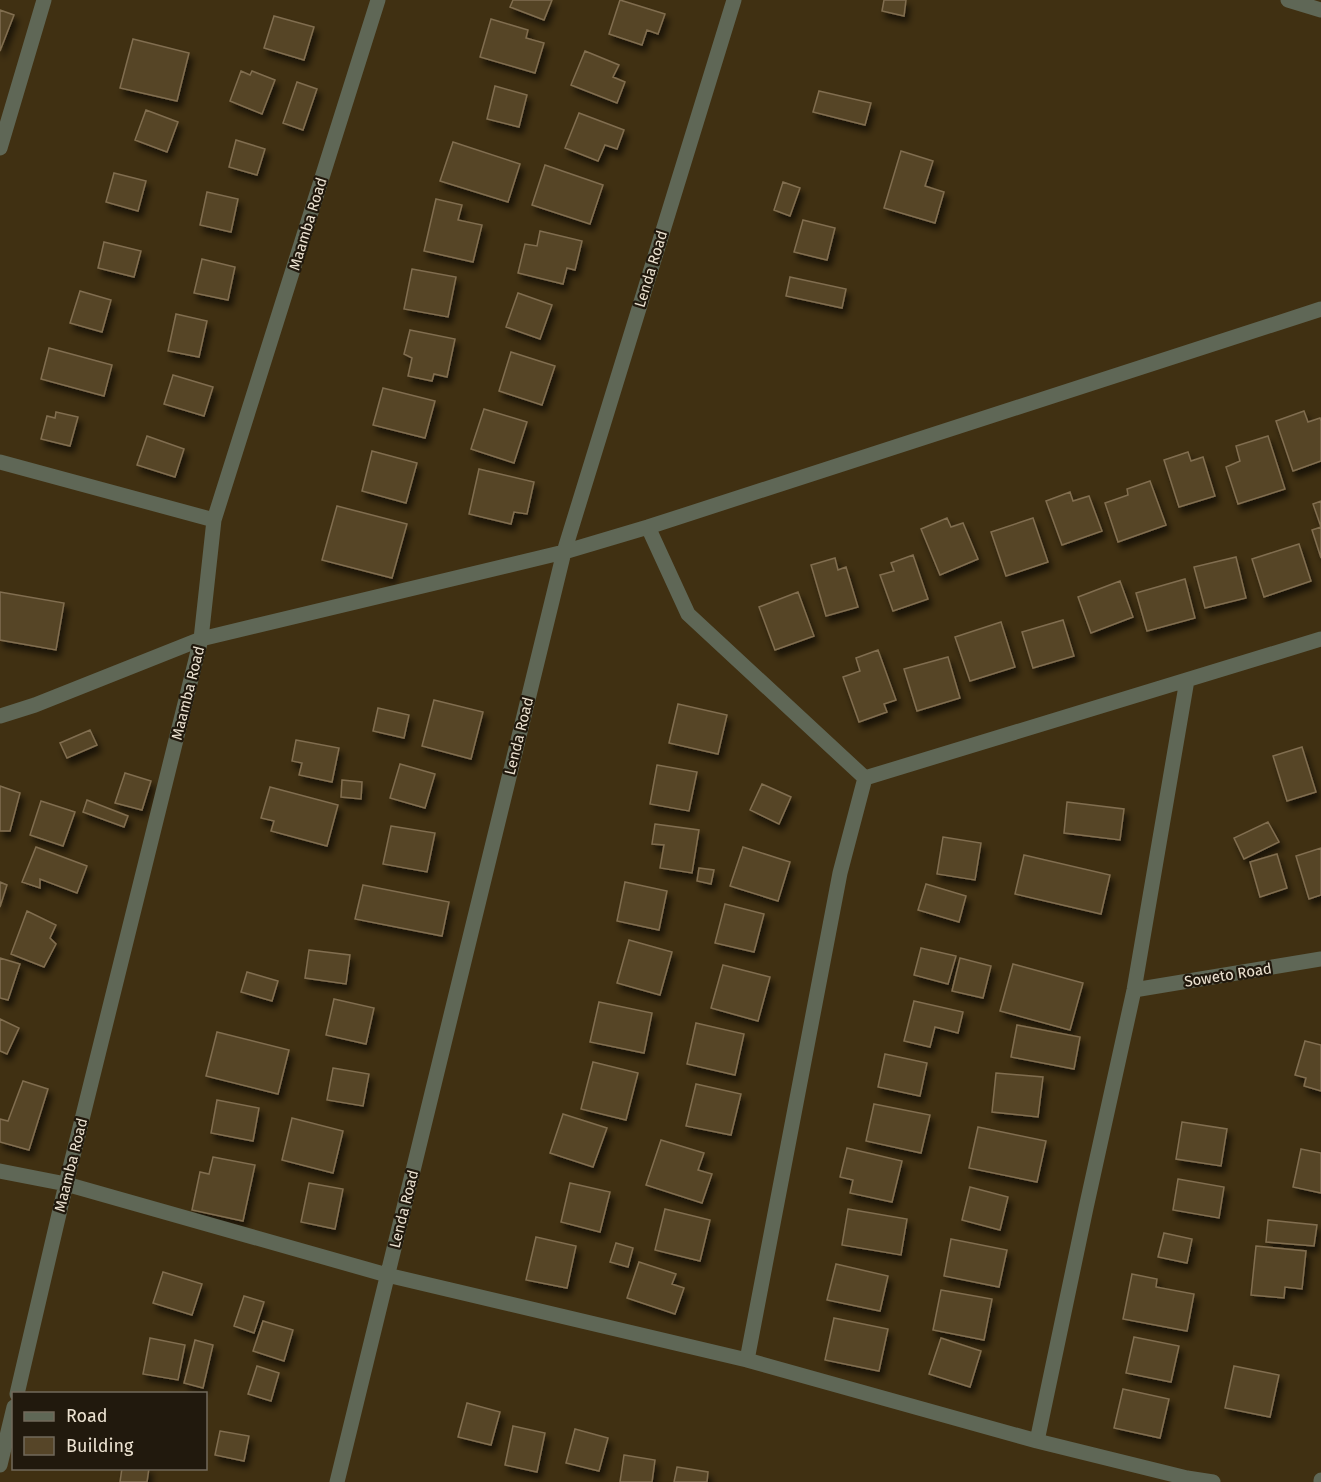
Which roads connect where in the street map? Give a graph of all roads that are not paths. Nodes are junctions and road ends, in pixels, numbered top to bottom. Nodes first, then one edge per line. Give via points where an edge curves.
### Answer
1 (44, 0) edge
2 (378, 0) edge
3 (734, 0) edge
4 (1288, 0) edge
5 (1321, 10) edge
6 (3, 123) edge
7 (0, 148) edge
8 (1321, 309) edge
9 (0, 462) edge
10 (214, 520) junction
11 (648, 527) junction
12 (564, 552) junction
13 (201, 639) junction
14 (1321, 639) edge
15 (1187, 680) junction
16 (0, 716) edge
17 (865, 778) junction
18 (1321, 959) edge
19 (1134, 990) junction
20 (0, 1171) edge
21 (66, 1184) junction
22 (387, 1275) junction
23 (747, 1360) junction
24 (17, 1392) edge
25 (12, 1415) edge
26 (1038, 1441) junction
27 (0, 1465) edge
28 (337, 1482) edge
29 (1213, 1482) edge

1 - 6 street
2 - 10 street, Maamba Road
3 - 12 street, Lenda Road
4 - 5 street
6 - 7 street
8 - 11 street
9 - 10 street
10 - 13 street, Maamba Road
11 - 12 street
11 - 17 street via 688,614
12 - 13 street
12 - 22 street, Lenda Road
13 - 16 street
13 - 21 street, Maamba Road
14 - 15 street
15 - 17 street
15 - 19 street
17 - 23 street via 840,873
18 - 19 street, Soweto Road
19 - 26 street
20 - 21 street
21 - 22 street
21 - 24 street, Maamba Road
22 - 23 street
22 - 28 street, Lenda Road
23 - 26 street
25 - 27 street
26 - 29 street

